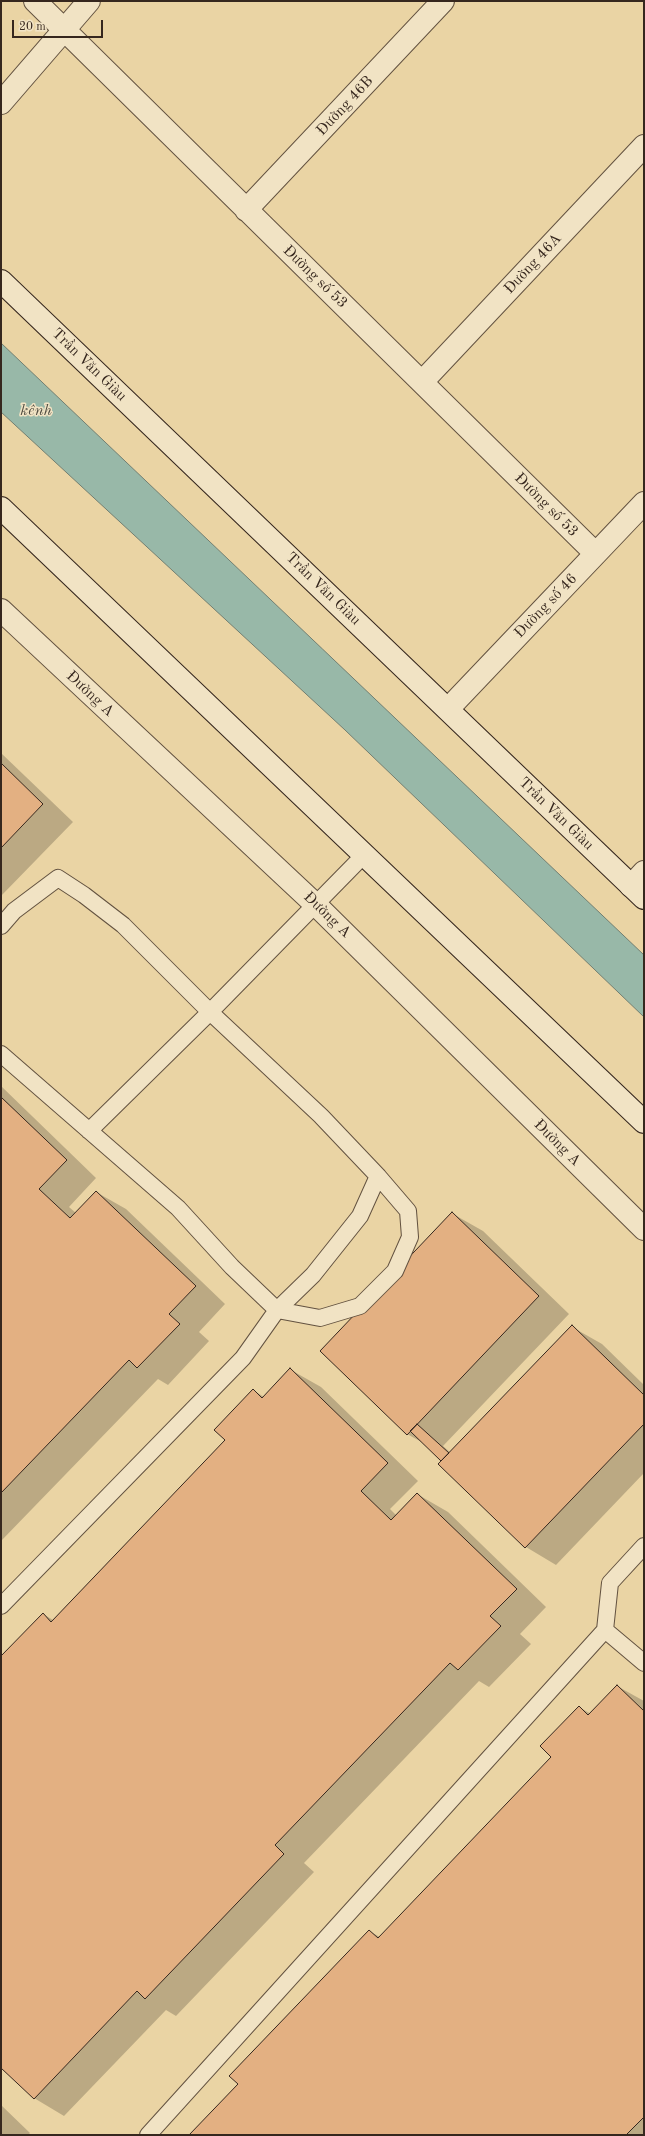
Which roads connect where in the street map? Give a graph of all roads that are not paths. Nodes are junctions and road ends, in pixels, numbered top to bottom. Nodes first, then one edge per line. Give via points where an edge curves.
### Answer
1 (35, 1) edge
2 (90, 1) edge
3 (443, 1) edge
4 (65, 29) junction
5 (1, 102) edge
6 (644, 146) edge
7 (246, 210) junction
8 (1, 282) edge
9 (422, 382) junction
10 (644, 503) edge
11 (1, 508) edge
12 (596, 553) junction
13 (1, 610) edge
14 (448, 709) junction
15 (365, 854) junction
16 (640, 885) edge
17 (316, 904) junction
18 (1, 926) edge
19 (210, 1012) junction
20 (1, 1054) edge
21 (644, 1122) edge
22 (89, 1131) junction
23 (378, 1176) junction
24 (644, 1229) edge
25 (277, 1310) junction
26 (644, 1546) edge
27 (1, 1606) edge
28 (605, 1630) junction
29 (644, 1663) edge
30 (148, 2135) edge

1 - 4 street, Đường số 53
2 - 4 street
3 - 7 street, Đường 46B
4 - 5 street
4 - 7 street, Đường số 53
6 - 9 street, Đường 46A
7 - 9 street, Đường số 53
8 - 14 street, Trần Văn Giàu
9 - 12 street, Đường số 53
10 - 12 street, Đường số 46
11 - 15 street
12 - 14 street, Đường số 46
13 - 17 street, Đường A
14 - 16 street, Trần Văn Giàu
15 - 17 lane
15 - 21 street
17 - 19 lane
17 - 24 street, Đường A
18 - 19 lane via 14,911 58,878 123,926
19 - 22 lane
19 - 23 lane via 321,1116
20 - 22 lane
22 - 25 lane via 178,1208 232,1267
23 - 25 lane via 360,1216 313,1275
23 - 25 lane via 408,1212 410,1237 395,1271 360,1306 320,1318
25 - 27 lane via 243,1358
26 - 28 lane via 610,1583
28 - 29 lane
28 - 30 lane

